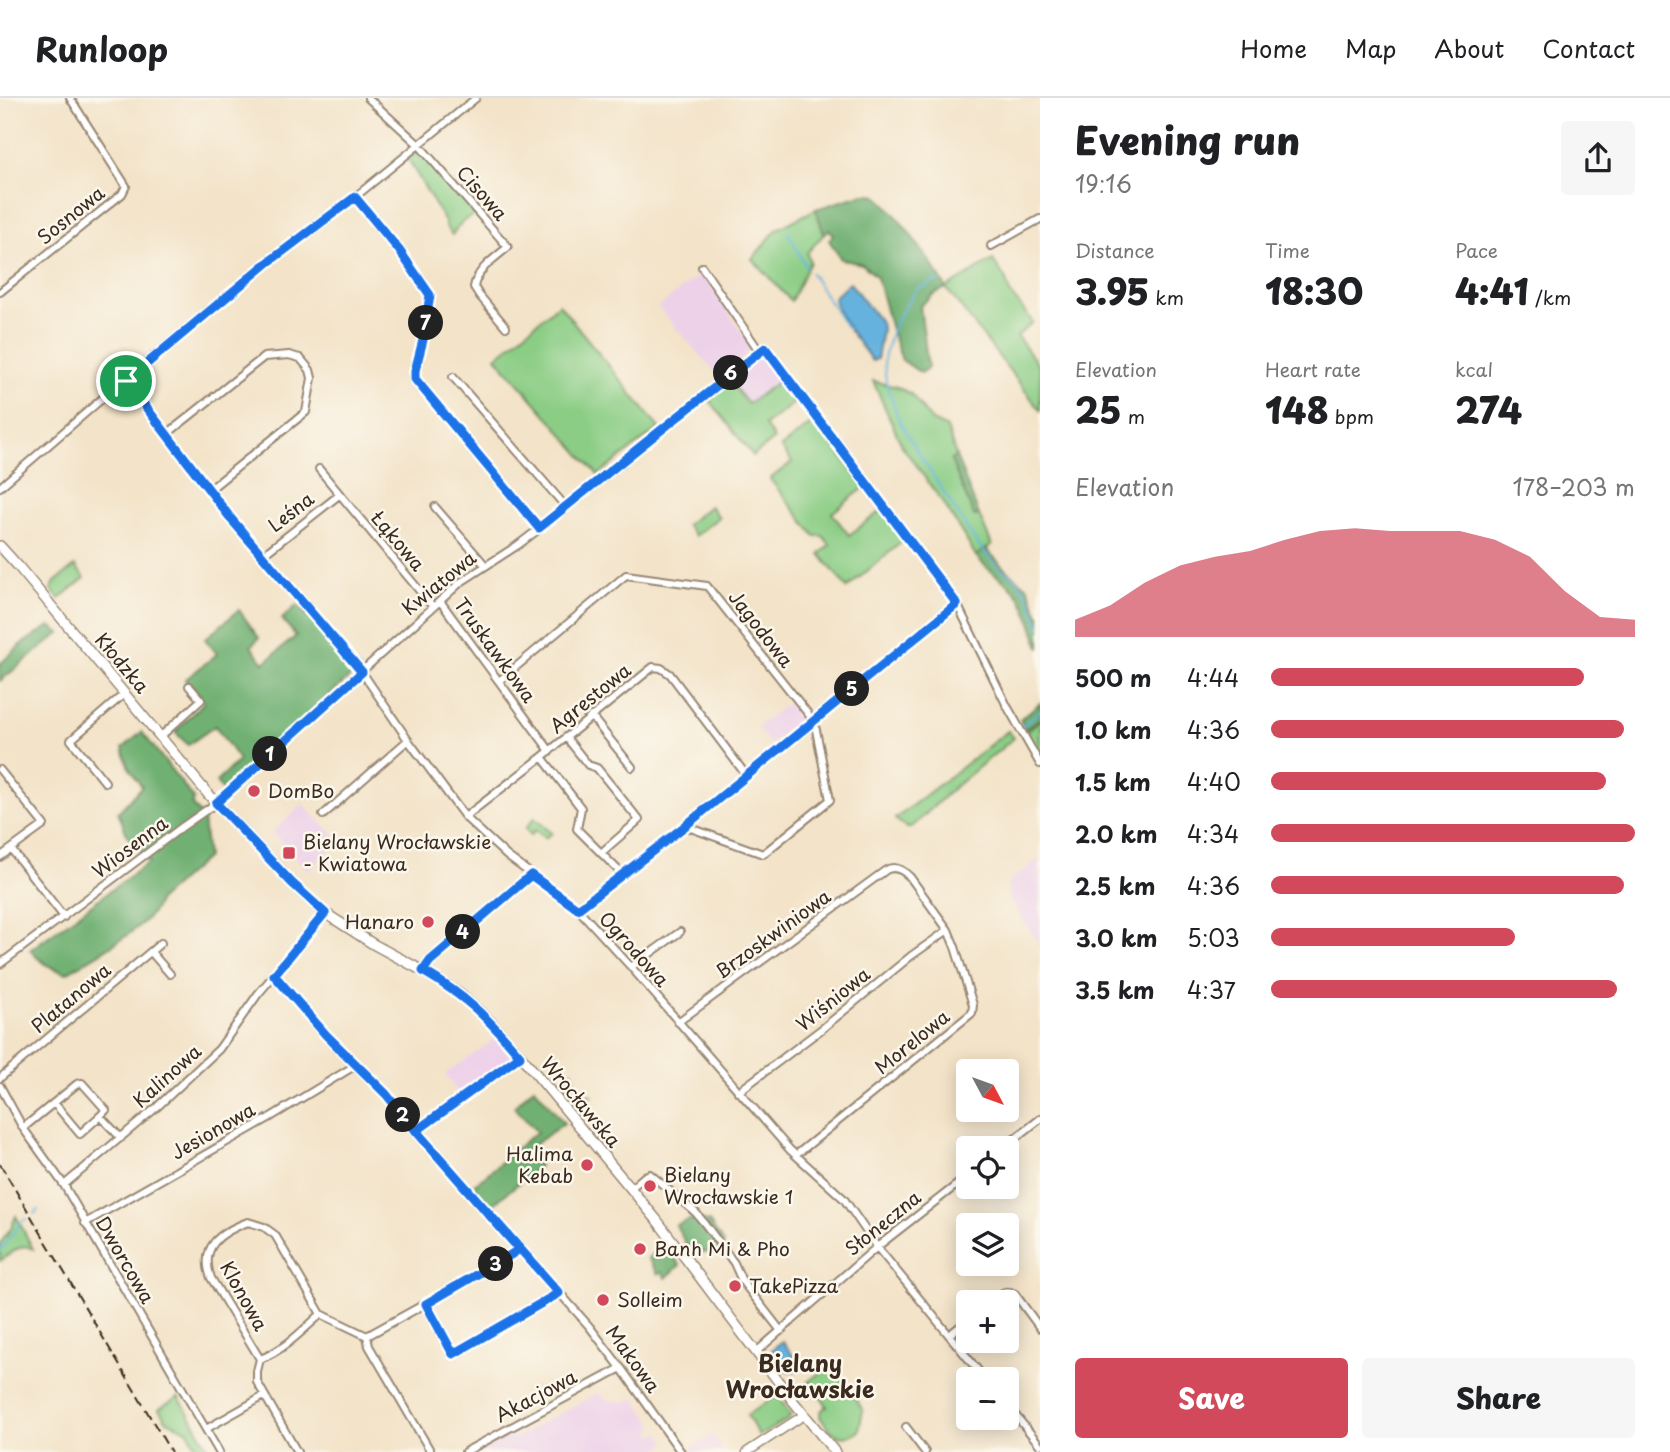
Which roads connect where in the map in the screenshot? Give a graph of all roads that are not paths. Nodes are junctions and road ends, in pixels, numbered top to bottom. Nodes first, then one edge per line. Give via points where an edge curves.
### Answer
1 (70, 98) edge
2 (368, 98) edge
3 (476, 98) edge
4 (419, 145) junction
5 (355, 197) junction
6 (1040, 219) edge
7 (991, 246) dead end
8 (702, 267) dead end
9 (0, 292) edge
10 (506, 327) dead end
11 (762, 350) junction
12 (453, 377) dead end
13 (126, 381) junction
14 (167, 434) junction
15 (319, 469) dead end
16 (0, 487) edge
17 (209, 490) junction
18 (340, 495) junction
19 (435, 507) dead end
20 (566, 507) junction
21 (539, 528) junction
22 (0, 546) edge
23 (262, 555) junction
24 (485, 565) junction
25 (440, 601) junction
26 (957, 604) junction
27 (433, 607) junction
28 (362, 672) junction
29 (499, 681) junction
30 (189, 686) dead end
31 (124, 694) junction
32 (591, 716) junction
33 (813, 720) junction
34 (160, 737) junction
35 (566, 737) junction
36 (408, 740) junction
37 (550, 751) junction
38 (542, 757) junction
39 (1040, 764) edge
40 (632, 767) dead end
41 (0, 770) edge
42 (746, 775) junction
43 (105, 782) dead end
44 (216, 803) junction
45 (323, 815) dead end
46 (465, 817) junction
47 (685, 826) junction
48 (11, 849) junction
49 (601, 853) junction
50 (0, 857) edge
51 (886, 870) joint
52 (531, 875) junction
53 (623, 875) junction
54 (578, 909) junction
55 (325, 913) junction
56 (64, 917) junction
57 (948, 929) junction
58 (680, 932) dead end
59 (161, 943) dead end
60 (151, 952) junction
61 (0, 964) edge
62 (631, 967) junction
63 (423, 971) junction
64 (170, 974) dead end
65 (274, 975) junction
66 (678, 1022) junction
67 (520, 1056) junction
68 (356, 1065) junction
69 (0, 1077) edge
70 (0, 1086) edge
71 (738, 1092) junction
72 (54, 1104) junction
73 (100, 1115) junction
74 (1040, 1119) edge
75 (23, 1128) junction
76 (416, 1131) junction
77 (1018, 1136) edge
78 (121, 1138) junction
79 (796, 1155) junction
80 (64, 1185) junction
81 (956, 1185) edge
82 (631, 1188) junction
83 (85, 1223) junction
84 (877, 1247) junction
85 (519, 1249) junction
86 (559, 1293) junction
87 (1019, 1299) edge
88 (426, 1304) junction
89 (321, 1314) junction
90 (1040, 1328) edge
91 (956, 1330) edge
92 (781, 1331) junction
93 (949, 1335) junction
94 (368, 1336) junction
95 (756, 1352) junction
96 (260, 1359) junction
97 (975, 1367) edge
98 (621, 1368) junction
99 (263, 1394) junction
100 (804, 1415) junction
101 (1019, 1420) edge
102 (906, 1427) dead end
103 (206, 1429) junction
104 (1040, 1445) edge
105 (219, 1452) edge
106 (297, 1452) edge
107 (431, 1452) edge
108 (465, 1452) edge
109 (681, 1452) edge
110 (747, 1452) edge
111 (835, 1452) edge
112 (925, 1452) edge

1 - 9 street, Sosnowa via 126,186 122,194
2 - 4 street
3 - 4 street
4 - 5 street
4 - 10 street, Cisowa via 508,247 484,267 474,286
5 - 13 street via 266,264
5 - 21 street via 430,295 415,379
6 - 7 street
8 - 11 street
11 - 20 street, Kwiatowa
11 - 26 street
12 - 20 street
13 - 14 street, Ogrodowa
13 - 16 street
14 - 17 street, Ogrodowa
14 - 17 street via 264,357 300,358 310,370 306,412
15 - 18 street, Łąkowa
17 - 23 street, Ogrodowa
18 - 23 street, Leśna
18 - 27 street, Łąkowa
19 - 24 street
20 - 21 street, Kwiatowa
21 - 24 street, Kwiatowa
22 - 31 main road, Kłodzka
23 - 28 street, Ogrodowa
24 - 25 street, Kwiatowa
25 - 27 street, Kwiatowa
25 - 29 street, Truskawkowa
26 - 33 street
26 - 39 street
27 - 28 street, Kwiatowa
28 - 36 street, Ogrodowa
28 - 44 street, Kwiatowa
29 - 33 street, Jagodowa via 626,575 707,586
29 - 37 street, Truskawkowa
30 - 34 street via 201,700
31 - 34 main road, Kłodzka
31 - 43 street via 71,740
32 - 35 street, Agrestowa
32 - 40 street
32 - 42 street, Agrestowa via 653,667 661,668
33 - 42 street
33 - 47 street via 830,800 763,854
34 - 44 main road, Kłodzka
35 - 37 street, Agrestowa
35 - 49 street via 639,820
36 - 45 street
36 - 46 street, Ogrodowa
37 - 38 street, Agrestowa
38 - 46 street, Agrestowa
38 - 49 street via 581,808 577,829
41 - 48 street via 44,825
42 - 47 street
44 - 55 main road, Wrocławska
44 - 56 street, Wiosenna
46 - 52 street, Ogrodowa
47 - 53 street
48 - 50 street
48 - 56 street
49 - 53 street
51 - 57 street, Morelowa via 891,867 905,872
51 - 66 street, Brzoskwiniowa
52 - 54 street, Ogrodowa
52 - 63 street
53 - 54 street
54 - 62 street, Ogrodowa
55 - 63 main road, Wrocławska
55 - 65 street
56 - 61 street, Wiosenna
57 - 71 street, Wiśniowa
57 - 79 street, Morelowa via 972,1013
58 - 62 street
59 - 60 street, Platanowa
60 - 64 street
60 - 69 street, Platanowa
62 - 66 street, Ogrodowa
63 - 67 main road, Wrocławska via 460,994
65 - 68 street, Makowa
65 - 78 street, Kalinowa via 219,1049
66 - 71 street, Ogrodowa
67 - 76 street
67 - 82 main road, Wrocławska
68 - 76 street, Makowa
68 - 83 street, Jesionowa
70 - 75 street, Dworcowa
71 - 79 street, Ogrodowa
72 - 73 street via 80,1134
72 - 73 street via 82,1083 106,1110
72 - 75 street
73 - 78 street
74 - 77 street
75 - 80 street, Dworcowa
76 - 85 street, Makowa
78 - 80 street, Kalinowa
79 - 84 street, Ogrodowa via 844,1199
80 - 83 street, Dworcowa
81 - 84 street, Słoneczna
82 - 92 street via 650,1174 696,1213
82 - 95 main road, Wrocławska
83 - 103 street, Dworcowa
84 - 92 street, Słoneczna
84 - 93 street, Ogrodowa
85 - 86 street, Makowa
85 - 88 street
86 - 88 street via 453,1354
86 - 98 street, Makowa
87 - 90 street
88 - 94 street
89 - 94 street
89 - 96 street via 300,1334
89 - 96 street, Klonowa via 270,1230 248,1222 218,1238 207,1259 211,1278
91 - 93 street
92 - 95 street, Słoneczna
93 - 97 street, Ogrodowa
94 - 107 street via 369,1346
95 - 100 main road, Wrocławska
96 - 99 street via 257,1382
98 - 108 street, Akacjowa
98 - 109 street, Makowa
99 - 103 street
99 - 106 street
100 - 110 street
100 - 111 main road, Wrocławska
101 - 104 street
102 - 112 street
103 - 105 street, Dworcowa

